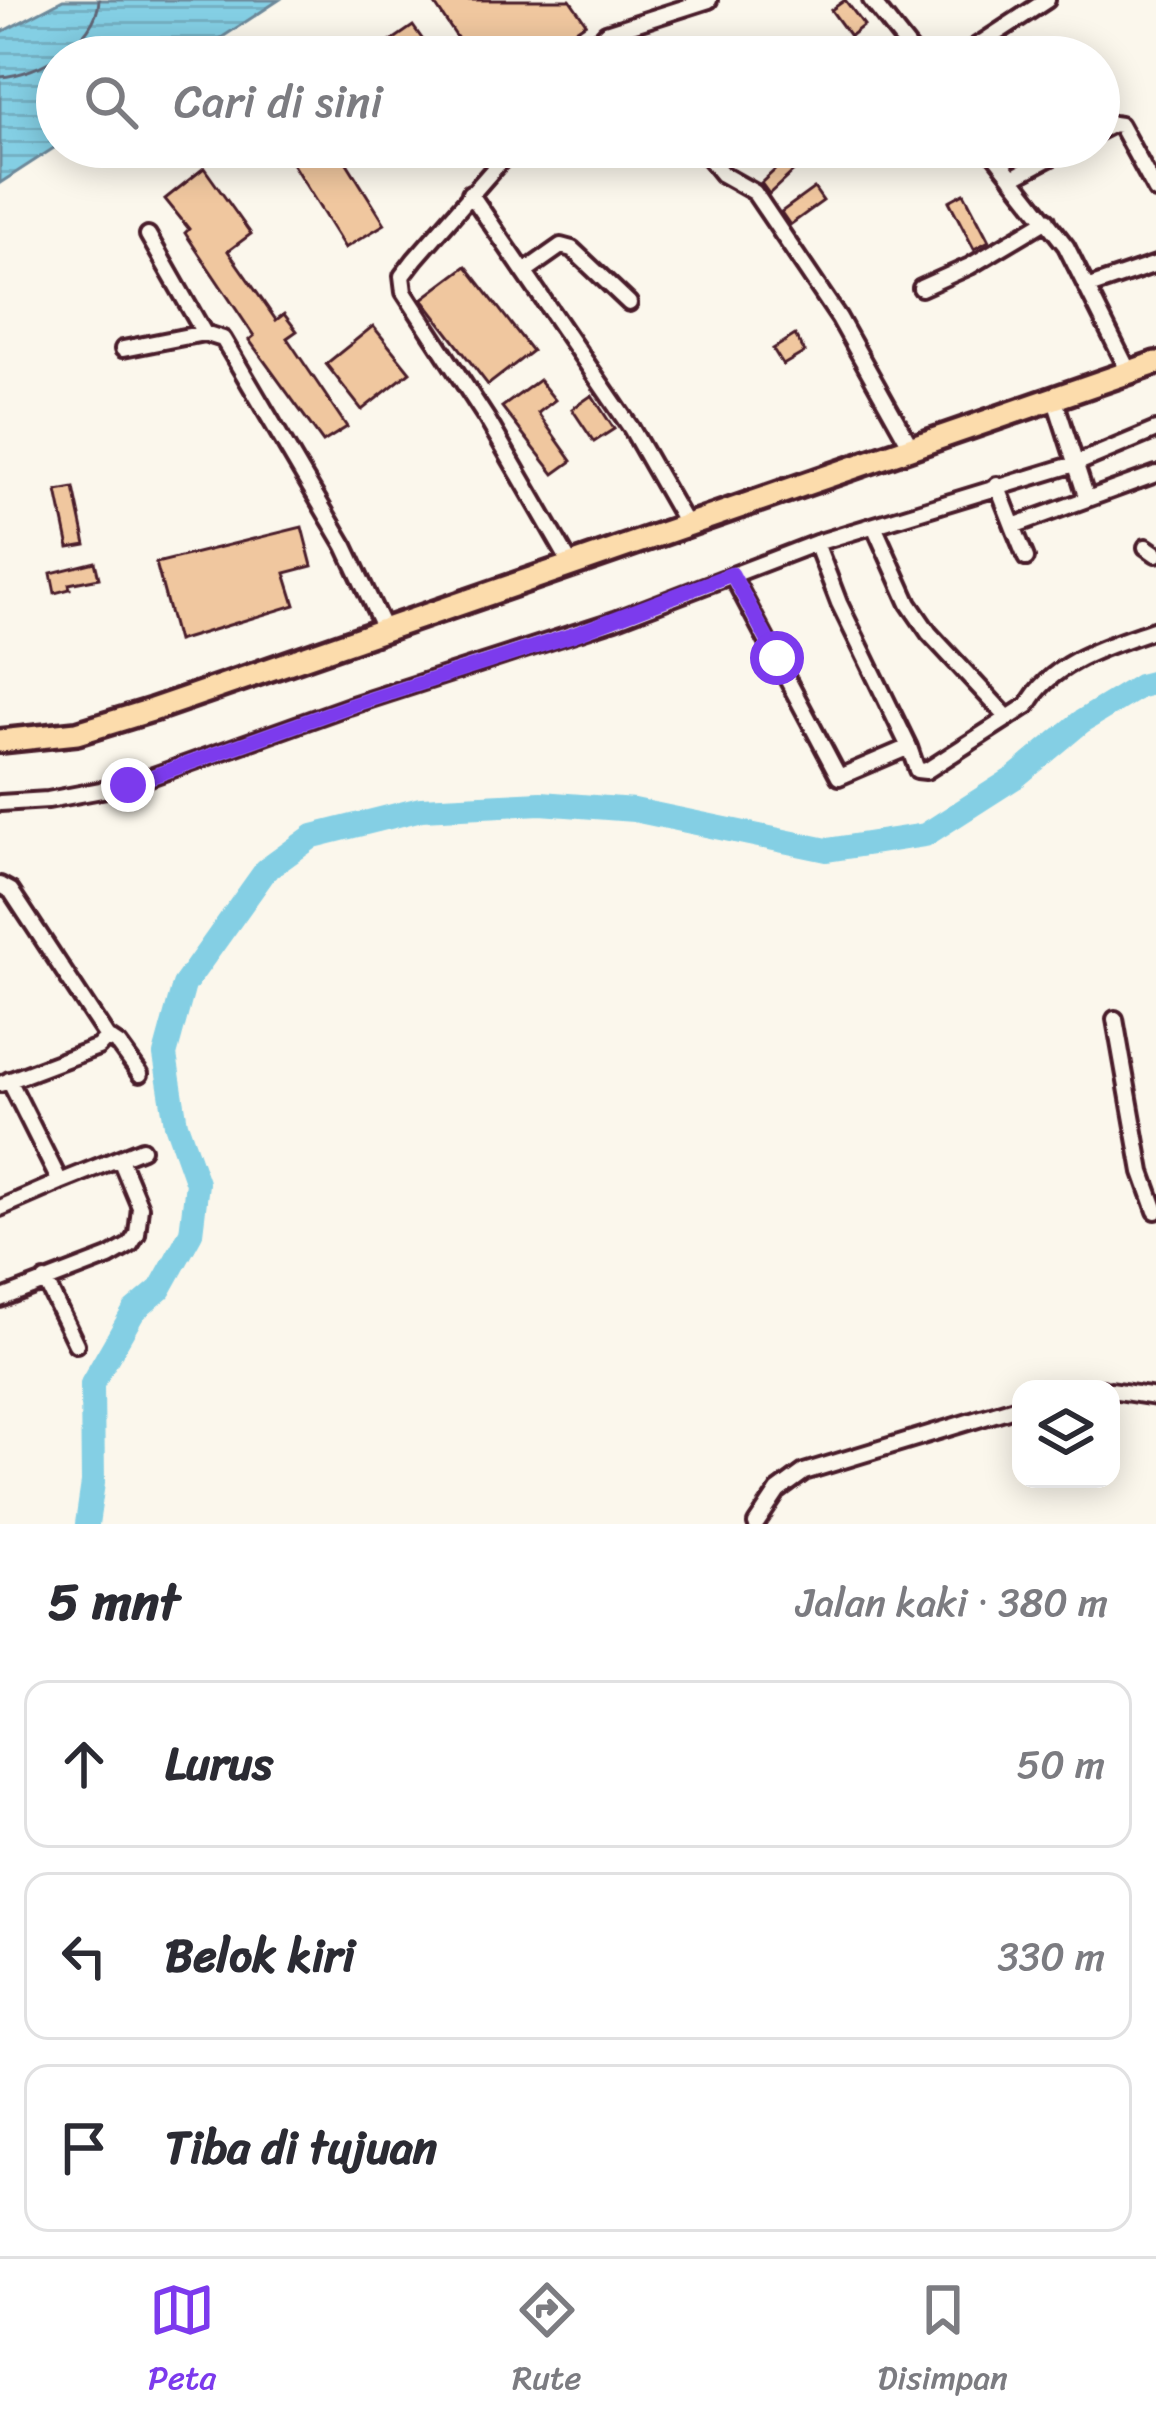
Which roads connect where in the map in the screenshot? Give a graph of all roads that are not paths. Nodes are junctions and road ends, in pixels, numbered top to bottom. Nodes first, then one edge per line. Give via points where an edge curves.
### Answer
1 (709, 0) edge
2 (871, 0) edge
3 (1047, 0) edge
4 (607, 33) junction
5 (604, 36) edge
6 (610, 36) edge
7 (899, 36) edge
8 (992, 36) edge
9 (1120, 125) edge
10 (494, 168) edge
11 (717, 168) edge
12 (1004, 168) edge
13 (1031, 168) edge
14 (1012, 178) junction
15 (1156, 191) edge
16 (470, 194) junction
17 (1047, 220) junction
18 (148, 235) dead end
19 (1156, 264) edge
20 (524, 272) junction
21 (1089, 287) junction
22 (921, 288) dead end
23 (628, 303) dead end
24 (204, 333) junction
25 (123, 349) dead end
26 (1156, 363) edge
27 (1128, 370) junction
28 (1054, 397) junction
29 (1156, 430) edge
30 (911, 448) junction
31 (1075, 464) junction
32 (1156, 474) edge
33 (997, 485) junction
34 (1087, 499) junction
35 (686, 524) junction
36 (1013, 526) junction
37 (875, 528) junction
38 (817, 543) junction
39 (1026, 558) dead end
40 (572, 566) junction
41 (732, 574) junction
42 (384, 629) junction
43 (1156, 629) edge
44 (1008, 718) junction
45 (0, 740) edge
46 (909, 747) junction
47 (0, 803) edge
48 (0, 885) edge
49 (1115, 1019) dead end
50 (106, 1037) junction
51 (140, 1074) dead end
52 (4, 1082) edge
53 (142, 1149) dead end
54 (120, 1159) junction
55 (59, 1181) junction
56 (1152, 1182) edge
57 (0, 1208) edge
58 (1156, 1211) edge
59 (44, 1280) junction
60 (0, 1299) edge
61 (76, 1344) dead end
62 (1120, 1392) edge
63 (1156, 1397) edge
64 (1012, 1409) edge
65 (756, 1524) edge

1 - 4 street
2 - 7 street
3 - 8 street
4 - 5 street
4 - 6 street
9 - 15 street
10 - 16 street
11 - 30 street via 754,192 839,318
12 - 14 street
13 - 14 street
14 - 17 street
16 - 20 street
16 - 40 street via 402,276 404,292
17 - 21 street
17 - 22 street
18 - 24 street
19 - 21 street
20 - 23 street via 561,246 572,249
20 - 35 street
21 - 27 street
24 - 25 street
24 - 42 street via 230,349
26 - 27 highway
27 - 28 highway
28 - 30 highway
28 - 31 street
29 - 31 street
30 - 35 highway
31 - 33 street
31 - 34 street
32 - 34 street
33 - 36 street
33 - 37 street
34 - 36 street
35 - 40 highway
36 - 39 street
37 - 38 street
37 - 44 street via 909,604
38 - 41 street
38 - 46 street
40 - 42 highway
41 - 46 street via 837,776
41 - 47 street via 128,785
42 - 45 highway via 96,727
43 - 44 street via 1068,666
44 - 46 street via 924,772
48 - 50 street
49 - 56 street via 1142,1172
50 - 51 street
50 - 52 street
52 - 55 street
53 - 54 street
54 - 55 street
54 - 59 street via 140,1207 134,1240
55 - 57 street
56 - 58 street
59 - 60 street
59 - 61 street
62 - 63 street
64 - 65 street via 804,1472 778,1491

